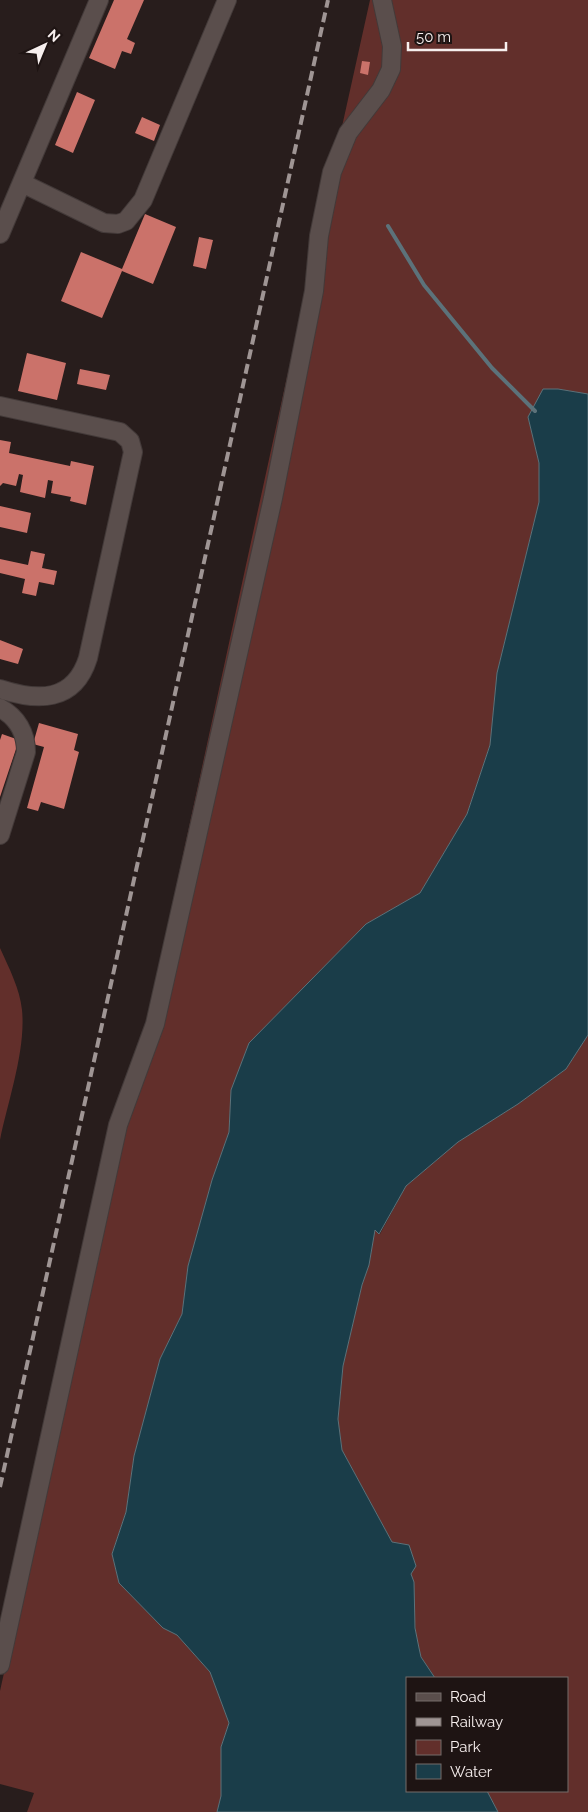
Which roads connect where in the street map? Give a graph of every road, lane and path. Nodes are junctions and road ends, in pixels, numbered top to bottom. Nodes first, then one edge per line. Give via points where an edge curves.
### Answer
1 (99, 0) edge
2 (227, 0) edge
3 (382, 0) edge
4 (22, 183) junction
5 (0, 234) edge
6 (0, 406) edge
7 (0, 689) edge
8 (0, 708) edge
9 (0, 835) edge
10 (0, 1665) edge

1 - 4 lane
2 - 4 lane via 149,189 130,218 118,224 104,223
3 - 10 lane via 392,46 391,69 381,90 348,133 332,172 319,236 314,291 274,498 155,1024 118,1125
4 - 5 lane
6 - 7 lane via 120,432 130,441 133,452 83,670 68,687 48,696 26,697
8 - 9 lane via 11,715 26,742 26,752

